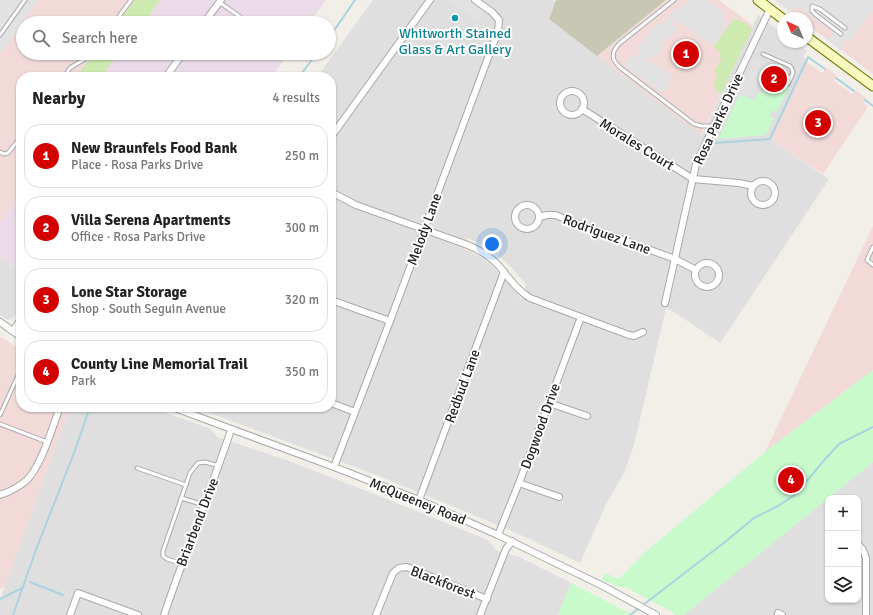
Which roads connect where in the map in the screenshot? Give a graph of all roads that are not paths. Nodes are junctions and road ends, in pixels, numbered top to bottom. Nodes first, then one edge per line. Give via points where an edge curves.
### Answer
1 (25, 0) edge
2 (131, 0) edge
3 (430, 0) edge
4 (475, 0) edge
5 (674, 0) edge
6 (758, 0) edge
7 (220, 1) edge
8 (770, 9) junction
9 (777, 14) edge
10 (119, 16) edge
11 (209, 16) edge
12 (240, 16) edge
13 (845, 28) dead end
14 (841, 34) dead end
15 (0, 35) edge
16 (813, 41) edge
17 (763, 54) dead end
18 (83, 60) edge
19 (178, 60) edge
20 (67, 72) edge
21 (170, 72) edge
22 (785, 75) dead end
23 (791, 78) junction
24 (788, 84) dead end
25 (873, 86) edge
26 (582, 109) dead end
27 (714, 126) junction
28 (336, 130) edge
29 (16, 143) edge
30 (0, 152) edge
31 (693, 179) junction
32 (753, 186) dead end
33 (336, 195) edge
34 (539, 217) dead end
35 (424, 229) junction
36 (873, 247) edge
37 (675, 259) junction
38 (873, 265) edge
39 (696, 270) dead end
40 (504, 272) junction
41 (336, 302) edge
42 (665, 303) dead end
43 (581, 317) junction
44 (390, 321) junction
45 (0, 322) edge
46 (16, 326) edge
47 (13, 331) junction
48 (643, 332) dead end
49 (16, 333) edge
50 (16, 380) edge
51 (549, 403) junction
52 (336, 405) edge
53 (58, 412) edge
54 (185, 412) edge
55 (356, 412) junction
56 (0, 415) edge
57 (586, 416) dead end
58 (0, 424) edge
59 (231, 430) junction
60 (47, 442) junction
61 (218, 466) junction
62 (334, 467) junction
63 (137, 468) dead end
64 (519, 483) junction
65 (186, 485) junction
66 (0, 495) edge
67 (181, 498) junction
68 (559, 498) dead end
69 (419, 500) junction
70 (204, 505) junction
71 (498, 534) junction
72 (512, 541) junction
73 (861, 548) edge
74 (182, 564) junction
75 (487, 598) junction
76 (70, 615) edge
77 (138, 615) edge
78 (164, 615) edge
79 (376, 615) edge
80 (480, 615) edge
81 (656, 615) edge
82 (866, 615) edge

1 - 15 lane
2 - 10 lane
3 - 28 street
4 - 35 street, Melody Lane via 496,15 499,25
5 - 27 lane via 620,43 614,50 613,57 622,69 694,124
6 - 8 main road
7 - 11 street
7 - 12 lane
8 - 9 main road
8 - 27 street, Rosa Parks Drive
13 - 14 lane via 812,6 812,11 816,15
16 - 25 main road
17 - 23 lane via 791,67
18 - 20 lane
19 - 21 street
22 - 23 lane
23 - 24 lane
26 - 31 street, Morales Court
27 - 31 street, Rosa Parks Drive via 696,164
29 - 30 lane via 8,153
31 - 32 street
31 - 37 street, Rosa Parks Drive
33 - 35 street via 356,205
34 - 37 street, Rodriguez Lane via 555,216
35 - 40 street via 479,250
35 - 44 street, Melody Lane
36 - 38 lane via 867,260
37 - 39 street, Rodriguez Lane
37 - 42 street, Rosa Parks Drive
40 - 43 street via 518,289 530,298
40 - 69 street, Redbud Lane
41 - 44 street
43 - 48 street via 629,335 634,336
43 - 51 street, Dogwood Drive
44 - 55 street, Melody Lane
45 - 47 street
46 - 47 street
47 - 49 street
50 - 56 lane
51 - 57 street
51 - 64 street, Dogwood Drive
52 - 55 street
53 - 60 street
54 - 59 street, McQueeney Road
55 - 62 street, Melody Lane
58 - 60 lane
59 - 61 street, Briarbend Drive
59 - 62 street, McQueeney Road
60 - 66 street via 38,464 27,480
61 - 65 lane via 205,462 198,463 190,473
61 - 70 street, Briarbend Drive
62 - 69 street, McQueeney Road
63 - 65 lane
64 - 68 street
64 - 71 street, Dogwood Drive
65 - 67 lane
67 - 70 lane
67 - 74 lane via 163,556
69 - 71 street, McQueeney Road
70 - 74 street, Briarbend Drive
71 - 72 street, McQueeney Road
72 - 75 street
72 - 81 street, McQueeney Road
73 - 82 street via 866,558
74 - 78 street, Briarbend Drive
75 - 79 street, Blackforest via 407,568 399,568 393,573
75 - 80 street
76 - 77 street via 78,593

